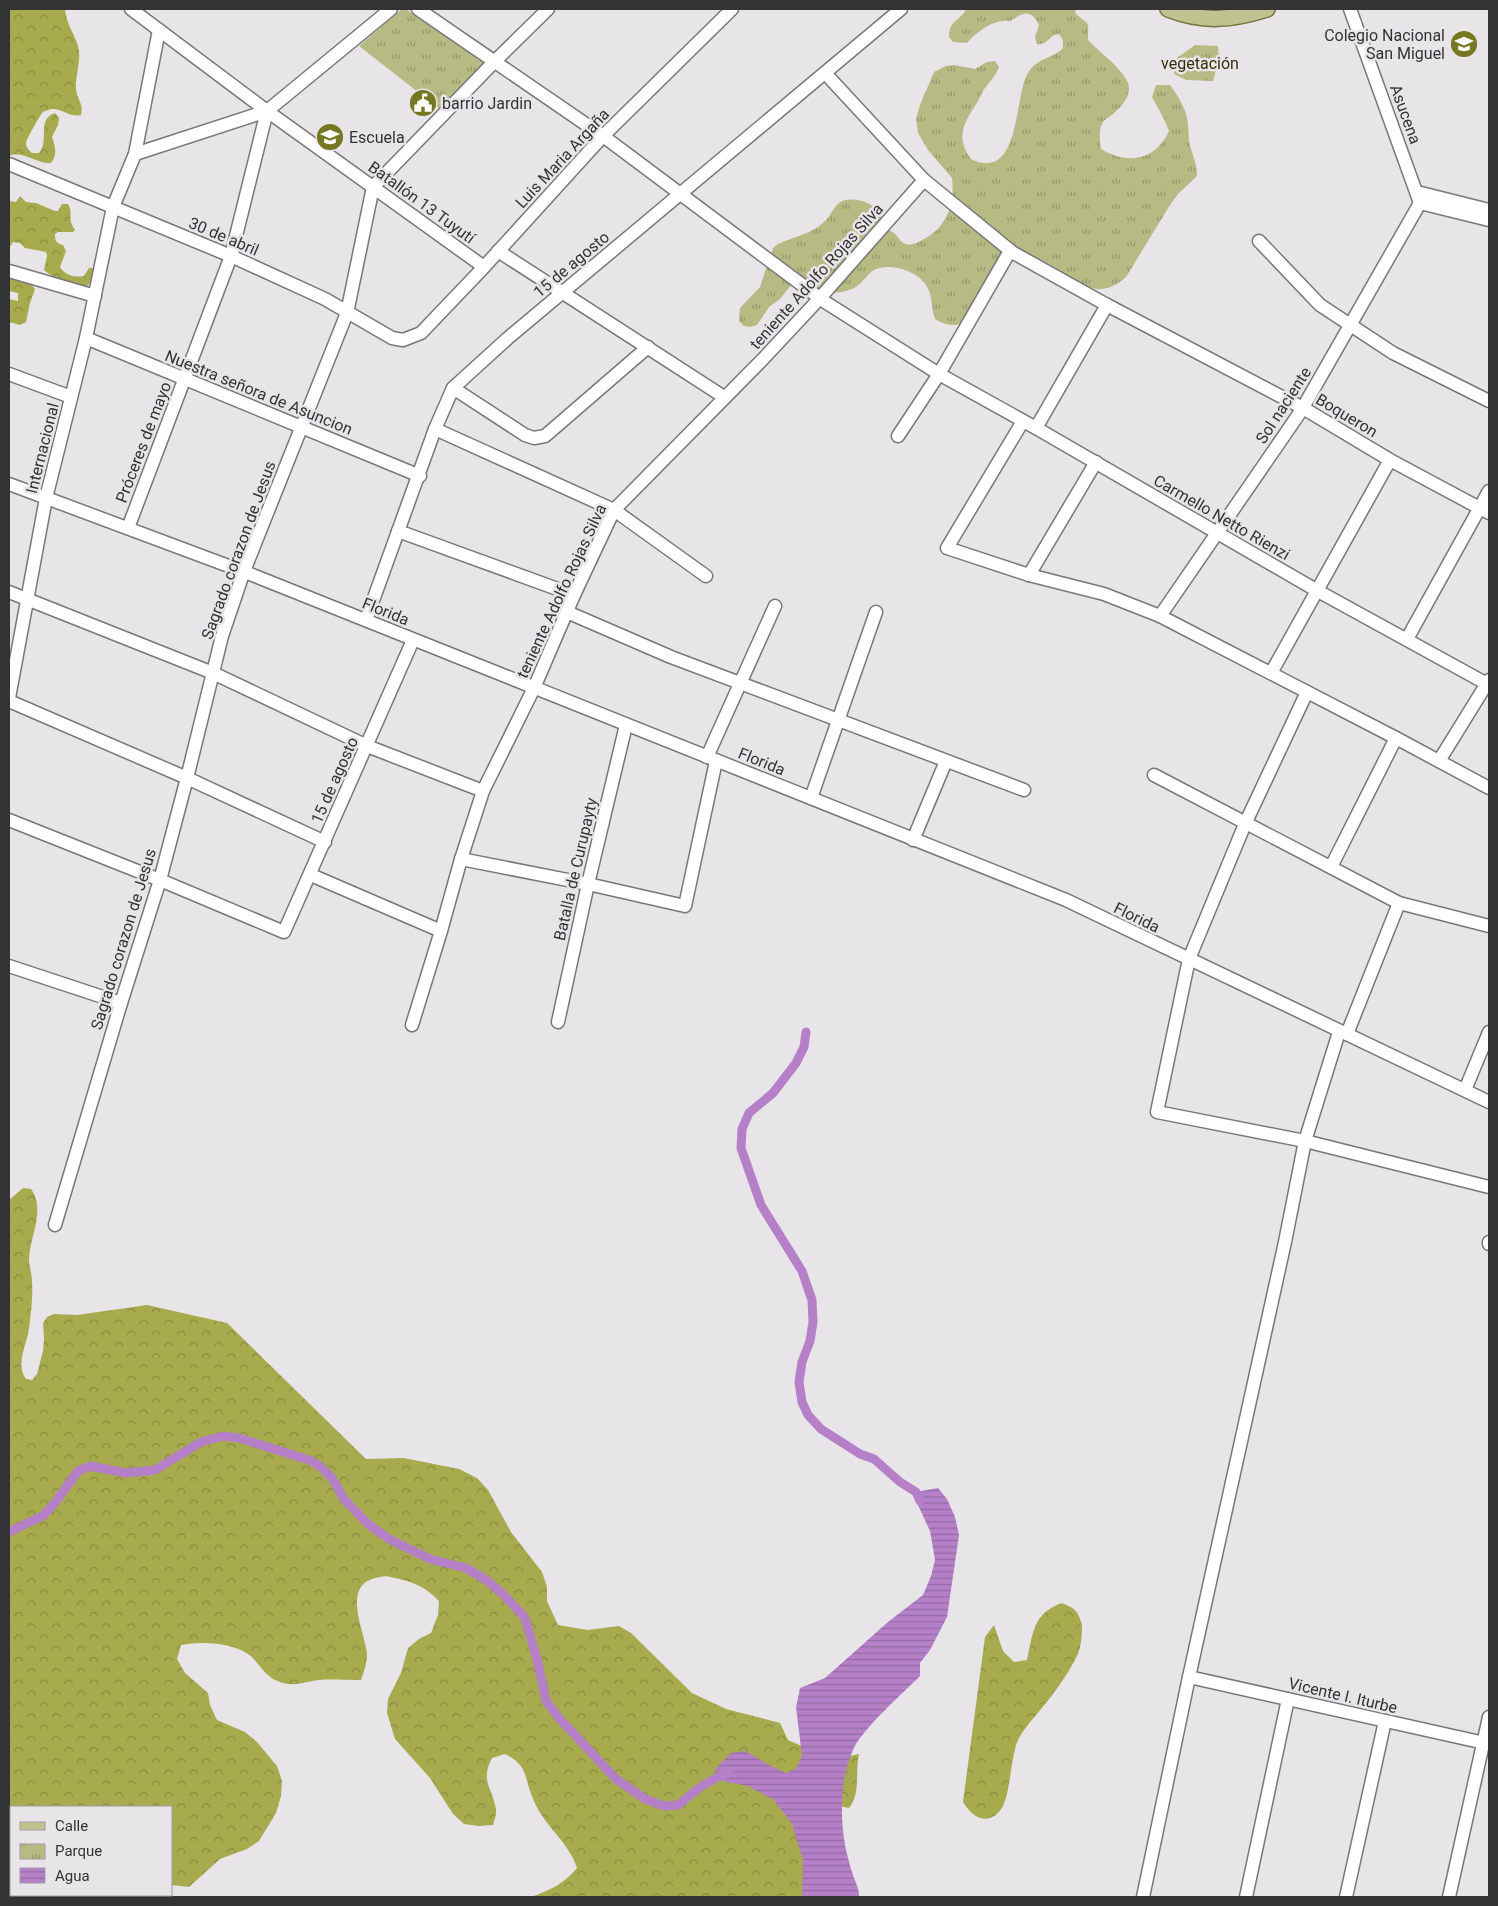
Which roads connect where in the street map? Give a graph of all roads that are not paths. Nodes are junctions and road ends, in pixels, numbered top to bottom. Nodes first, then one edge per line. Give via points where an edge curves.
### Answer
1 (131, 9) edge
2 (391, 9) edge
3 (418, 9) edge
4 (548, 9) edge
5 (732, 9) edge
6 (901, 9) edge
7 (1168, 9) edge
8 (1267, 9) edge
9 (1350, 9) edge
10 (1190, 12) edge
11 (159, 30) junction
12 (495, 61) junction
13 (825, 73) junction
14 (267, 111) junction
15 (603, 136) junction
16 (135, 154) junction
17 (9, 164) edge
18 (924, 180) junction
19 (373, 187) junction
20 (680, 194) junction
21 (1419, 198) junction
22 (113, 207) junction
23 (1489, 210) edge
24 (1489, 220) edge
25 (1258, 241) dead end
26 (498, 251) junction
27 (1012, 252) junction
28 (231, 256) junction
29 (484, 267) junction
30 (9, 271) edge
31 (562, 292) junction
32 (95, 296) junction
33 (820, 298) junction
34 (1107, 305) junction
35 (348, 313) junction
36 (1351, 325) junction
37 (421, 333) joint
38 (86, 338) junction
39 (648, 347) junction
40 (9, 374) edge
41 (939, 374) junction
42 (185, 379) junction
43 (453, 388) junction
44 (1487, 396) edge
45 (71, 397) junction
46 (724, 397) junction
47 (1303, 408) junction
48 (1023, 421) junction
49 (301, 427) junction
50 (1036, 428) junction
51 (436, 429) junction
52 (898, 436) dead end
53 (1390, 460) junction
54 (1096, 462) junction
55 (420, 476) junction
56 (9, 484) edge
57 (1489, 491) edge
58 (46, 498) junction
59 (614, 510) junction
60 (1485, 510) edge
61 (128, 528) junction
62 (398, 531) junction
63 (1218, 533) junction
64 (244, 571) junction
65 (1029, 575) junction
66 (706, 576) dead end
67 (1316, 590) junction
68 (9, 592) edge
69 (574, 595) junction
70 (27, 598) junction
71 (775, 606) dead end
72 (567, 612) junction
73 (876, 612) dead end
74 (1160, 616) junction
75 (366, 620) junction
76 (1407, 639) junction
77 (413, 640) junction
78 (213, 673) junction
79 (1271, 673) junction
80 (740, 683) junction
81 (1488, 683) edge
82 (534, 688) junction
83 (1307, 692) junction
84 (9, 699) edge
85 (838, 720) junction
86 (626, 725) junction
87 (1396, 738) junction
88 (367, 746) junction
89 (711, 759) junction
90 (946, 761) junction
91 (1439, 761) junction
92 (1154, 776) dead end
93 (187, 778) junction
94 (1489, 788) edge
95 (1024, 790) dead end
96 (483, 791) junction
97 (811, 798) junction
98 (9, 820) edge
99 (1246, 824) junction
100 (913, 840) junction
101 (325, 842) junction
102 (461, 859) junction
103 (1330, 867) junction
104 (311, 875) junction
105 (160, 880) junction
106 (588, 884) junction
107 (1399, 903) junction
108 (1489, 926) edge
109 (441, 931) junction
110 (1189, 959) junction
111 (9, 966) edge
112 (121, 1003) junction
113 (558, 1022) dead end
114 (412, 1025) dead end
115 (1489, 1032) edge
116 (1343, 1033) junction
117 (1465, 1090) junction
118 (1489, 1102) edge
119 (1305, 1141) junction
120 (1489, 1187) edge
121 (55, 1225) dead end
122 (1189, 1677) junction
123 (1288, 1699) junction
124 (1489, 1717) edge
125 (1385, 1721) junction
126 (1486, 1744) edge
127 (1143, 1897) edge
128 (1246, 1897) edge
129 (1346, 1897) edge
130 (1449, 1897) edge

1 - 11 street, Batallón 13 Tuyutí
2 - 14 street
3 - 12 street, Carmello Netto Rienzi
4 - 12 street
5 - 15 street, Luis Maria Argaña
6 - 13 street, 15 de agosto
7 - 10 main road
8 - 10 main road via 1233,18 1211,19
9 - 21 street, Asucena
11 - 14 street, Batallón 13 Tuyutí
11 - 16 street, Internacional
12 - 15 street, Carmello Netto Rienzi
12 - 19 street
13 - 18 street, Boqueron
13 - 20 street, 15 de agosto
14 - 16 street
14 - 19 street, Batallón 13 Tuyutí
14 - 28 street, Próceres de mayo
15 - 20 street, Carmello Netto Rienzi
15 - 26 street, Luis Maria Argaña
16 - 22 street, Internacional
17 - 22 street, 30 de abril
18 - 27 street, Boqueron
18 - 33 street, teniente Adolfo Rojas Silva
19 - 29 street, Batallón 13 Tuyutí
19 - 35 street, Sagrado corazon de Jesus
20 - 31 street, 15 de agosto
20 - 33 street, Carmello Netto Rienzi
21 - 23 street
21 - 24 street
21 - 36 street, Sol naciente
22 - 28 street, 30 de abril
22 - 32 street, Internacional
25 - 36 street via 1320,305
26 - 29 street, Luis Maria Argaña
26 - 31 street
27 - 34 street, Boqueron
27 - 41 street
28 - 35 street, 30 de abril via 325,299
28 - 42 street, Próceres de mayo
29 - 37 street, Luis Maria Argaña
30 - 32 street
31 - 39 street
31 - 43 street, 15 de agosto
32 - 38 street, Internacional
33 - 41 street, Carmello Netto Rienzi
33 - 46 street, teniente Adolfo Rojas Silva
34 - 47 street, Boqueron
34 - 50 street
35 - 37 street, 30 de abril via 392,338 403,340
35 - 49 street, Sagrado corazon de Jesus
36 - 44 street via 1393,353
36 - 47 street, Sol naciente
38 - 42 street, Nuestra señora de Asuncion
38 - 45 street, Internacional
39 - 43 street via 545,436 534,438 524,435
39 - 46 street
40 - 45 street
41 - 48 street, Carmello Netto Rienzi
41 - 52 street
42 - 49 street, Nuestra señora de Asuncion
42 - 61 street, Próceres de mayo
43 - 51 street, 15 de agosto
45 - 58 street, Internacional
46 - 59 street, teniente Adolfo Rojas Silva
47 - 53 street, Boqueron
47 - 63 street, Sol naciente
48 - 50 street, Carmello Netto Rienzi
48 - 65 street via 947,548
49 - 55 street, Nuestra señora de Asuncion
49 - 64 street, Sagrado corazon de Jesus
50 - 54 street, Carmello Netto Rienzi
51 - 55 street, 15 de agosto
51 - 59 street
53 - 60 street, Boqueron
53 - 67 street
54 - 63 street, Carmello Netto Rienzi
54 - 65 street
55 - 62 street, 15 de agosto
56 - 58 street, Florida
57 - 60 street
58 - 61 street, Florida
58 - 70 street, Internacional
59 - 66 street
59 - 69 street, teniente Adolfo Rojas Silva
60 - 76 street
61 - 64 street, Florida
62 - 69 street
62 - 75 street, 15 de agosto
63 - 67 street, Carmello Netto Rienzi
63 - 74 street, Sol naciente
64 - 75 street, Florida
64 - 78 street, Sagrado corazon de Jesus
65 - 74 street via 1104,594
67 - 76 street, Carmello Netto Rienzi
67 - 79 street
68 - 70 street
69 - 72 street, teniente Adolfo Rojas Silva
70 - 78 street
70 - 84 street, Internacional
71 - 80 street
72 - 80 street
72 - 82 street, teniente Adolfo Rojas Silva
73 - 85 street
74 - 79 street
75 - 77 street, Florida
76 - 81 street, Carmello Netto Rienzi
77 - 82 street, Florida
77 - 88 street, 15 de agosto
78 - 88 street
78 - 93 street, Sagrado corazon de Jesus
79 - 83 street
80 - 85 street
80 - 89 street
81 - 91 street
82 - 86 street, Florida
82 - 96 street, teniente Adolfo Rojas Silva
83 - 87 street
83 - 99 street
84 - 93 street
85 - 90 street
85 - 97 street
86 - 89 street, Florida
86 - 106 street, Batalla de Curupayty
87 - 91 street
87 - 103 street
88 - 96 street
88 - 101 street, 15 de agosto
89 - 97 street, Florida
89 - 106 street via 685,906
90 - 95 street
90 - 100 street
91 - 94 street
92 - 99 street
93 - 101 street
93 - 105 street, Sagrado corazon de Jesus
96 - 102 street, teniente Adolfo Rojas Silva
97 - 100 street, Florida
98 - 105 street
99 - 103 street
99 - 110 street
100 - 110 street, Florida via 1066,900
101 - 104 street, 15 de agosto
102 - 106 street
102 - 109 street, teniente Adolfo Rojas Silva
103 - 107 street
104 - 105 street, 15 de agosto via 284,932
104 - 109 street
105 - 112 street, Sagrado corazon de Jesus
106 - 113 street, Batalla de Curupayty
107 - 108 street
107 - 116 street
109 - 114 street, teniente Adolfo Rojas Silva
110 - 116 street, Florida
110 - 119 street via 1157,1112
111 - 112 street
112 - 121 street, Sagrado corazon de Jesus
115 - 117 street
116 - 117 street, Florida
116 - 119 street
117 - 118 street, Florida
119 - 120 street
119 - 122 street via 1286,1242
122 - 123 street, Vicente I. Iturbe
122 - 127 street
123 - 125 street, Vicente I. Iturbe
123 - 128 street
124 - 126 street
125 - 126 street, Vicente I. Iturbe
125 - 129 street
126 - 130 street

